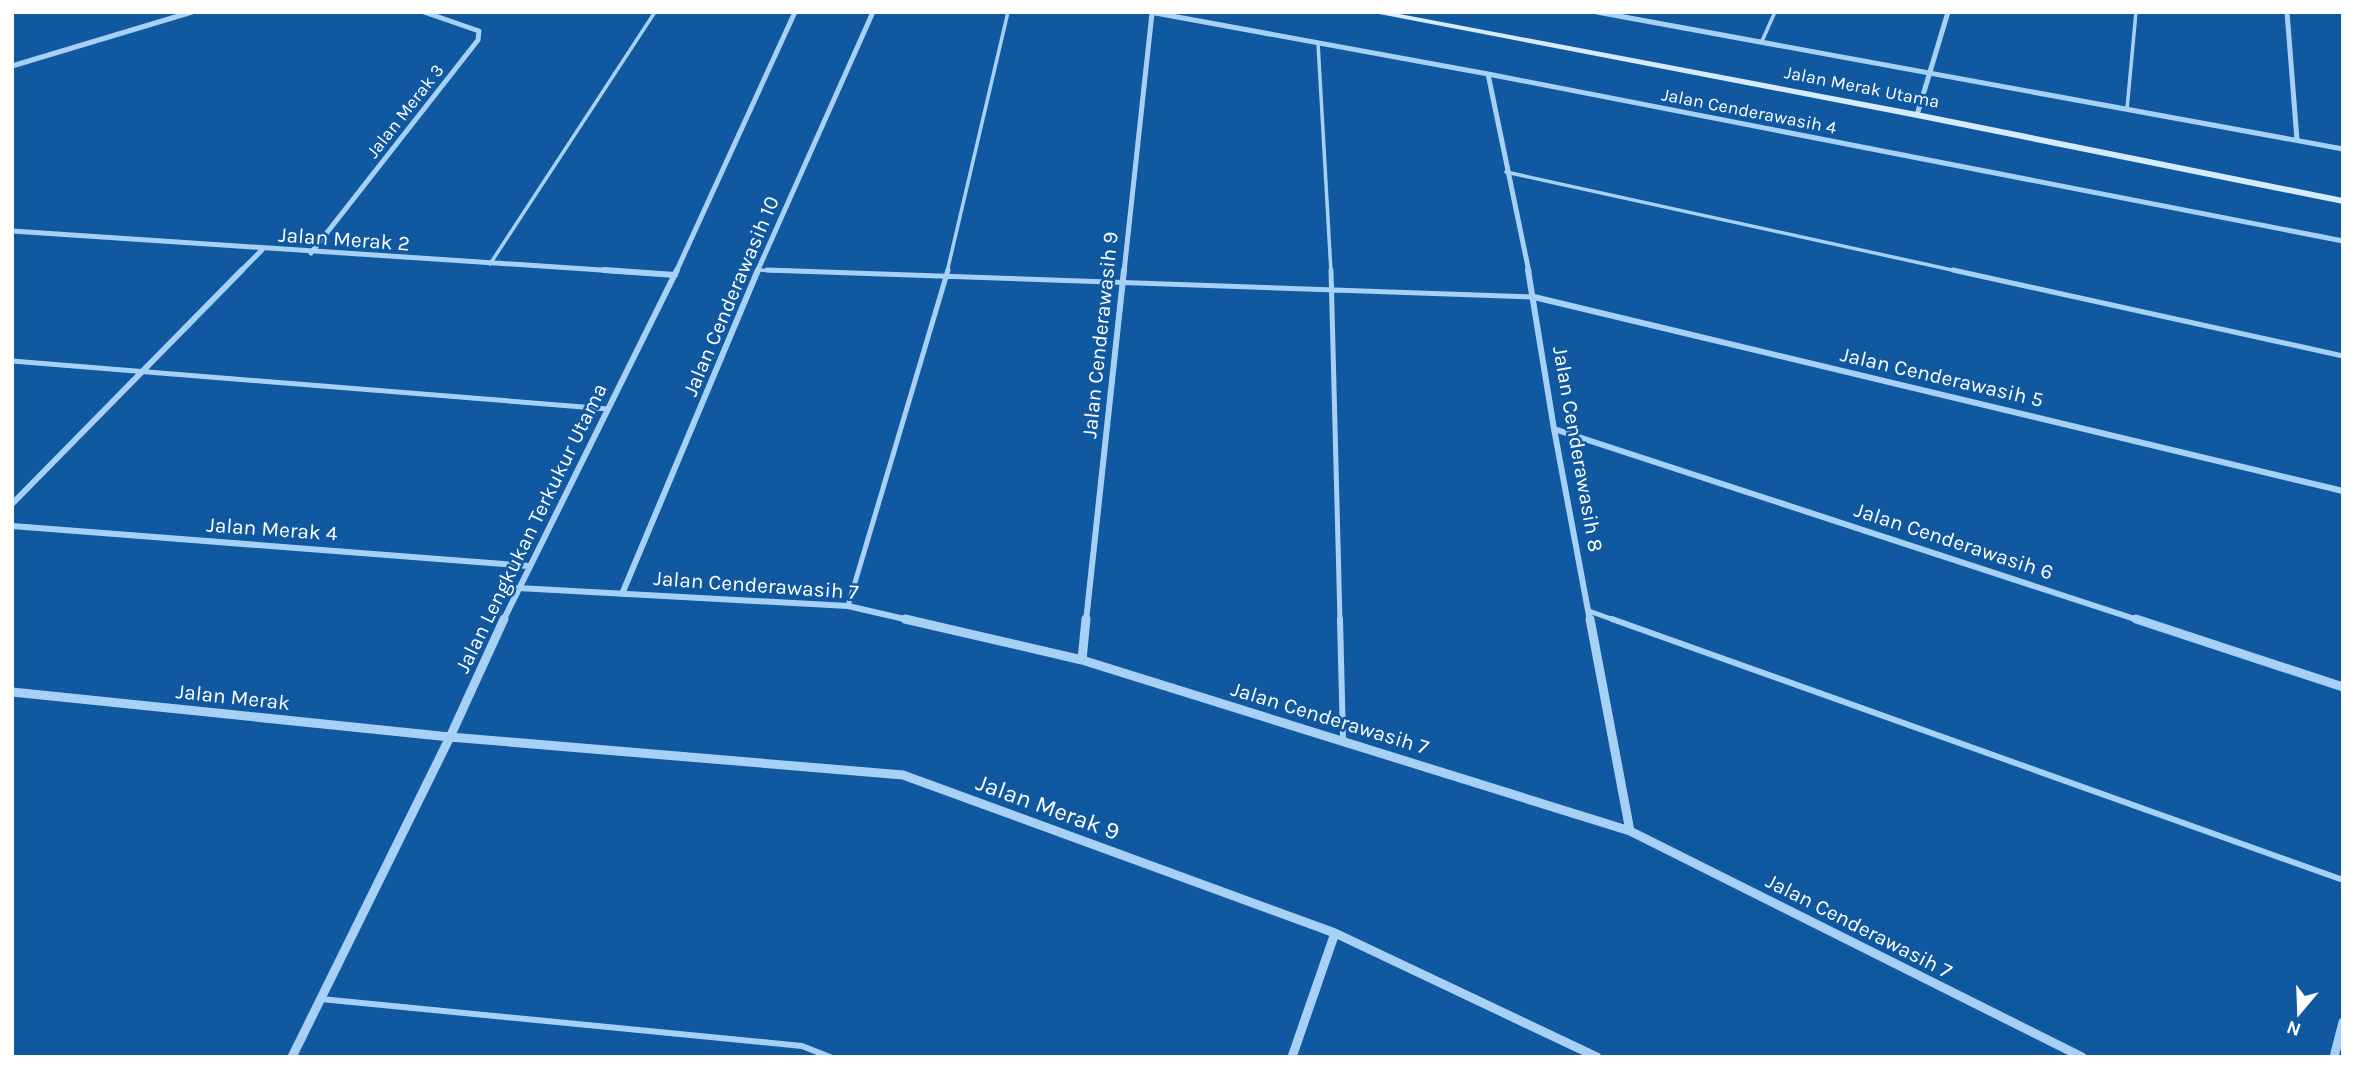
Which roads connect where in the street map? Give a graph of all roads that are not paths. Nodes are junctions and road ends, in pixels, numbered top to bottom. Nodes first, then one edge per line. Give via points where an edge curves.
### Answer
1 (192, 12) edge
2 (424, 12) edge
3 (655, 12) edge
4 (795, 12) edge
5 (873, 12) edge
6 (1007, 12) edge
7 (1151, 12) edge
8 (1373, 12) edge
9 (1597, 12) edge
10 (1774, 12) edge
11 (1948, 12) edge
12 (2136, 12) edge
13 (2287, 12) edge
14 (1618, 14) edge
15 (1762, 41) junction
16 (1318, 43) junction
17 (12, 66) edge
18 (1930, 71) junction
19 (1488, 74) junction
20 (2127, 109) junction
21 (1917, 115) junction
22 (2297, 140) junction
23 (2343, 149) edge
24 (1506, 172) junction
25 (2343, 201) edge
26 (12, 231) edge
27 (2343, 242) edge
28 (262, 250) junction
29 (311, 253) junction
30 (490, 264) junction
31 (758, 270) junction
32 (675, 275) junction
33 (946, 277) junction
34 (1124, 283) junction
35 (1332, 290) junction
36 (1534, 297) junction
37 (2343, 356) edge
38 (12, 361) edge
39 (143, 371) junction
40 (608, 409) junction
41 (1555, 429) junction
42 (2343, 491) edge
43 (12, 504) edge
44 (12, 526) edge
45 (529, 566) junction
46 (518, 588) junction
47 (622, 594) junction
48 (848, 607) junction
49 (1589, 611) junction
50 (1082, 660) junction
51 (2343, 687) edge
52 (12, 692) edge
53 (450, 737) junction
54 (1343, 739) junction
55 (1630, 831) junction
56 (2343, 880) edge
57 (1335, 933) junction
58 (321, 999) junction
59 (2343, 1022) edge
60 (292, 1057) edge
61 (830, 1057) edge
62 (1292, 1057) edge
63 (1597, 1057) edge
64 (2082, 1057) edge
65 (2334, 1057) edge

1 - 17 street
2 - 29 street, Jalan Merak 3 via 481,35
3 - 30 lane
4 - 32 street, Jalan Lengkukan Terkukur Utama
5 - 31 street, Jalan Cenderawasih 10
6 - 33 lane
7 - 16 street, Jalan Cenderawasih 4
7 - 34 street, Jalan Cenderawasih 9
8 - 21 street, Jalan Merak Utama
9 - 14 street
10 - 15 lane
11 - 18 street
12 - 20 lane
13 - 22 street
14 - 15 street
15 - 18 street
16 - 19 street, Jalan Cenderawasih 4
16 - 35 lane
18 - 20 street
18 - 21 street
19 - 24 street, Jalan Cenderawasih 8
19 - 27 street, Jalan Cenderawasih 4
20 - 22 street
21 - 25 street, Jalan Merak Utama
22 - 23 street
24 - 36 street, Jalan Cenderawasih 8
24 - 37 lane
26 - 28 street, Jalan Merak 2
28 - 29 street, Jalan Merak 2
28 - 39 street
29 - 30 street, Jalan Merak 2
30 - 32 street, Jalan Merak 2
31 - 33 lane
31 - 47 street, Jalan Cenderawasih 10
32 - 40 street, Jalan Lengkukan Terkukur Utama
33 - 34 lane
33 - 48 lane
34 - 35 lane
34 - 50 street, Jalan Cenderawasih 9
35 - 36 lane
35 - 54 lane
36 - 41 street, Jalan Cenderawasih 8
36 - 42 street, Jalan Cenderawasih 5
38 - 39 lane
39 - 40 lane
39 - 43 street
40 - 45 street, Jalan Lengkukan Terkukur Utama
41 - 49 street, Jalan Cenderawasih 8
41 - 51 street, Jalan Cenderawasih 6
44 - 45 street, Jalan Merak 4
45 - 46 street, Jalan Lengkukan Terkukur Utama
46 - 47 street, Jalan Cenderawasih 7
46 - 53 street, Jalan Lengkukan Terkukur Utama
47 - 48 street, Jalan Cenderawasih 7
48 - 50 street, Jalan Cenderawasih 7
49 - 55 street, Jalan Cenderawasih 8
49 - 56 lane
50 - 54 street, Jalan Cenderawasih 7
52 - 53 street, Jalan Merak
53 - 57 street, Jalan Merak 9 via 903,775
53 - 58 street, Jalan Lengkukan Terkukur Utama
54 - 55 street, Jalan Cenderawasih 7
55 - 64 street, Jalan Cenderawasih 7
57 - 62 street
57 - 63 street, Jalan Merak 9
58 - 60 street, Jalan Lengkukan Terkukur Utama
58 - 61 lane via 802,1046
59 - 65 street

